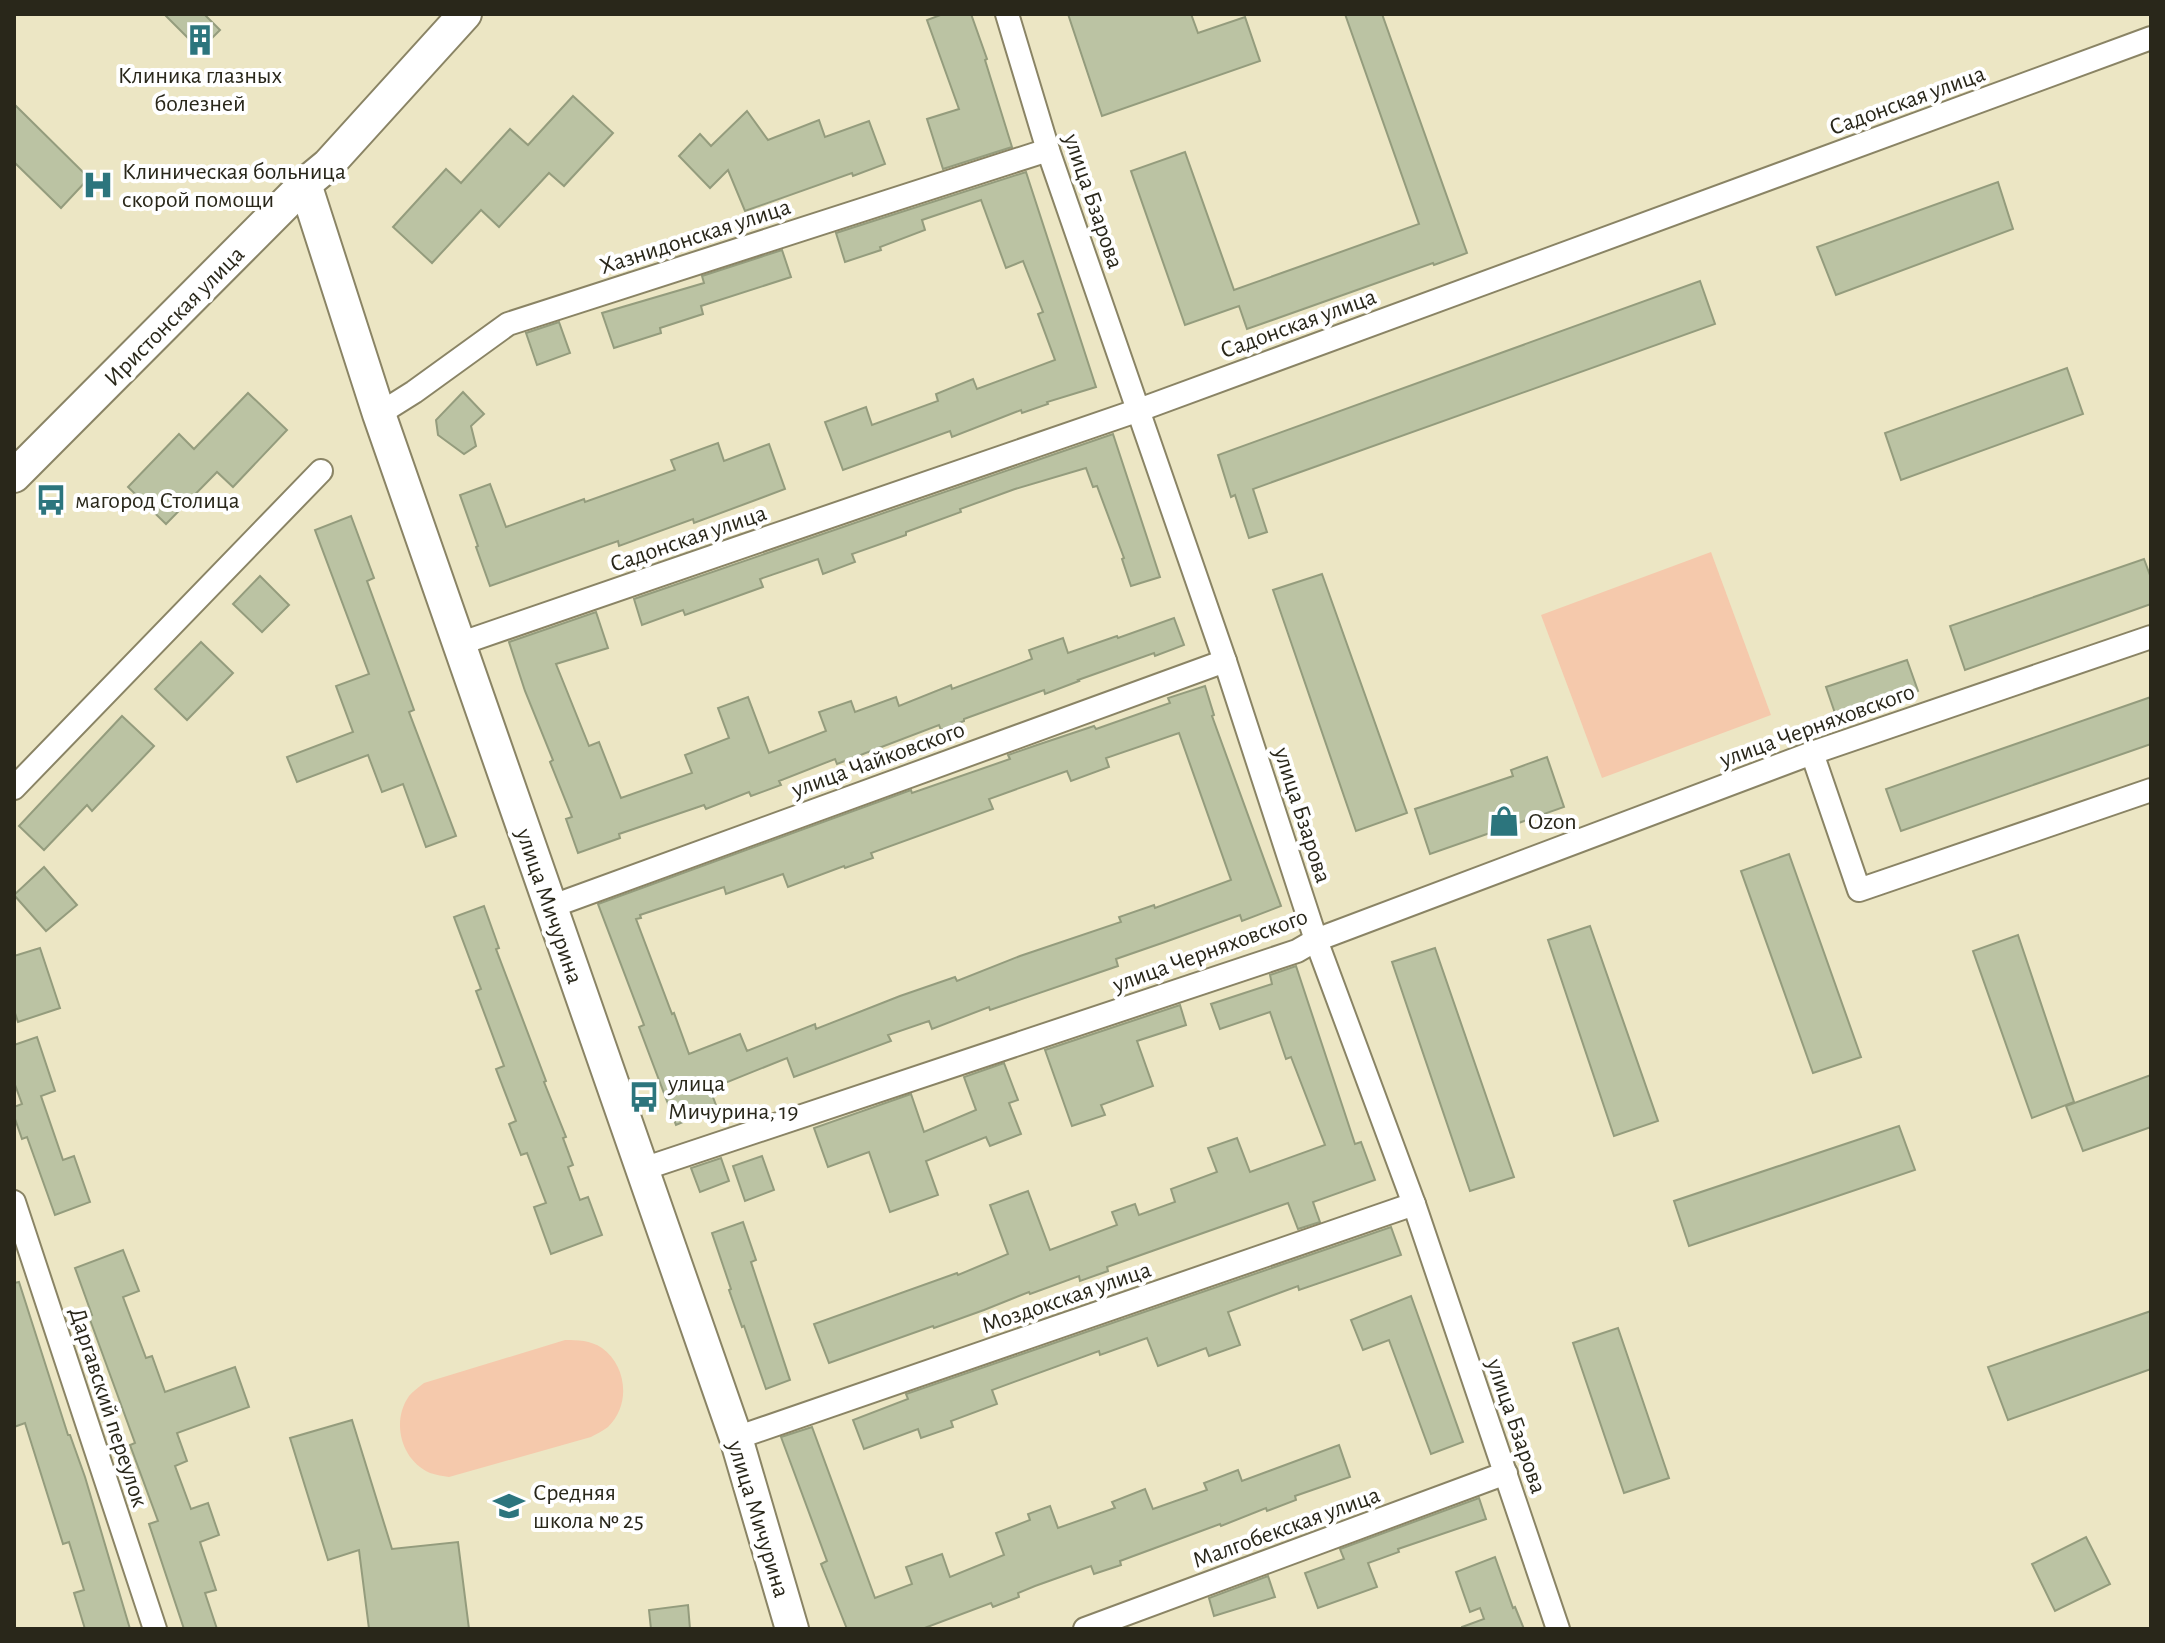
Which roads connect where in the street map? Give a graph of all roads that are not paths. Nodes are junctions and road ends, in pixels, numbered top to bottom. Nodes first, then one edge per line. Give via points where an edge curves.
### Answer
1 (465, 14) edge
2 (1007, 14) edge
3 (2151, 38) edge
4 (1048, 150) junction
5 (305, 184) junction
6 (1139, 410) junction
7 (379, 414) junction
8 (321, 471) dead end
9 (14, 476) edge
10 (2151, 637) edge
11 (459, 644) junction
12 (1225, 661) junction
13 (1812, 753) junction
14 (14, 788) edge
15 (2151, 790) edge
16 (550, 907) junction
17 (1316, 940) junction
18 (643, 1169) junction
19 (14, 1202) edge
20 (1414, 1204) junction
21 (736, 1438) junction
22 (1506, 1473) junction
23 (155, 1629) edge
24 (792, 1629) edge
25 (1085, 1629) edge
26 (1558, 1629) edge

1 - 5 street, Иристонская улица
2 - 4 street, улица Бзарова
3 - 6 street, Садонская улица
4 - 6 street, улица Бзарова
4 - 7 street, Хазнидонская улица via 508,324
5 - 7 street, улица Мичурина
5 - 9 street, Иристонская улица
6 - 11 street, Садонская улица
6 - 12 street, улица Бзарова
7 - 11 street, улица Мичурина
8 - 14 street
10 - 13 street, улица Черняховского
11 - 16 street, улица Мичурина
12 - 16 street, улица Чайковского
12 - 17 street, улица Бзарова
13 - 15 street via 1859,890
13 - 17 street, улица Черняховского
16 - 18 street, улица Мичурина
17 - 18 street, улица Черняховского via 1297,951
17 - 20 street, улица Бзарова
18 - 21 street, улица Мичурина
19 - 23 street, Даргавский переулок
20 - 21 street, Моздокская улица
20 - 22 street, улица Бзарова
21 - 24 street, улица Мичурина
22 - 25 street, Малгобекская улица
22 - 26 street, улица Бзарова

